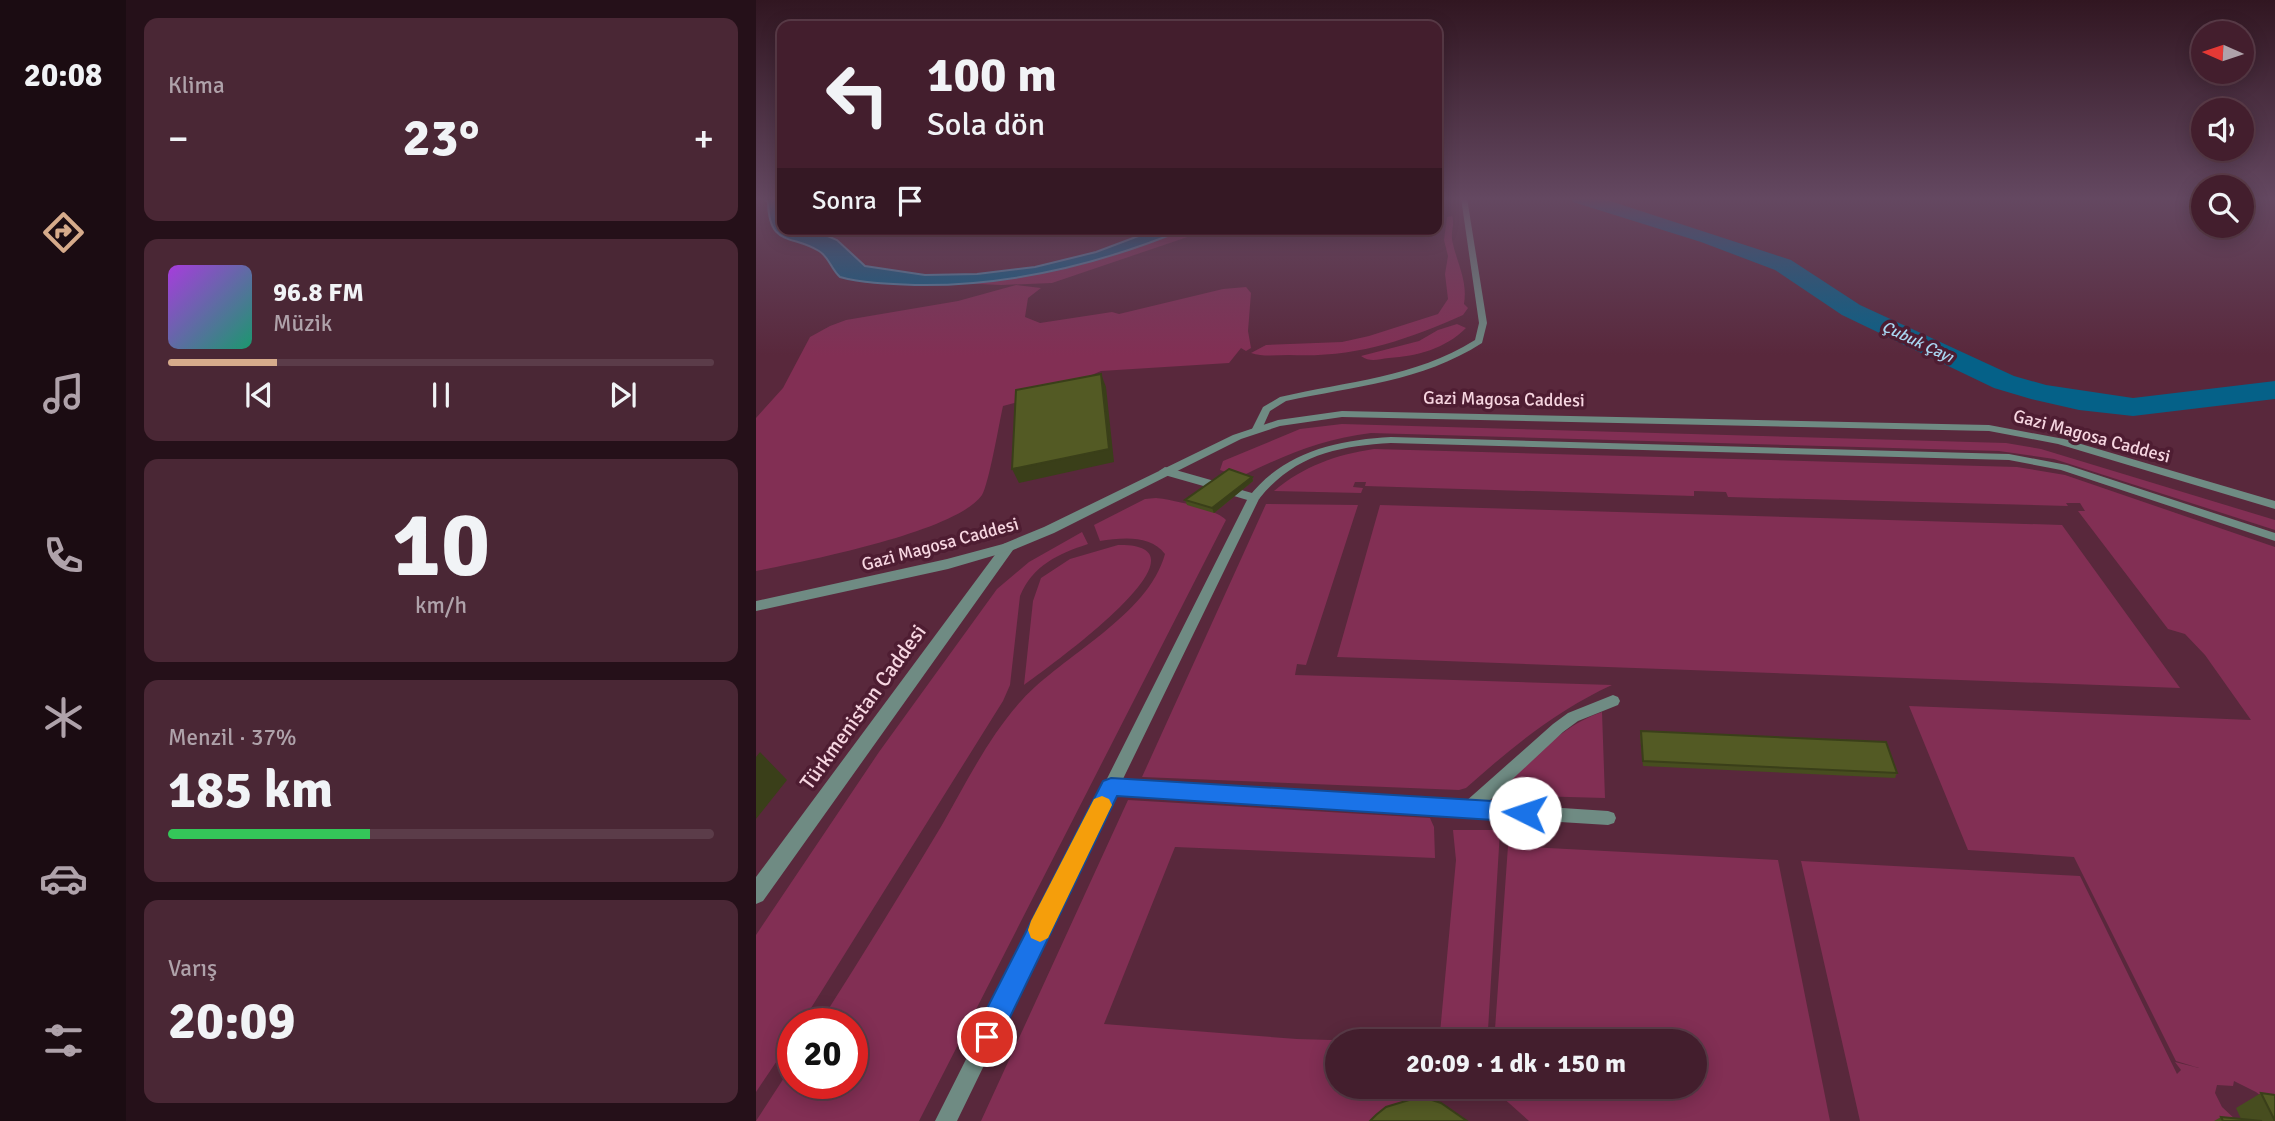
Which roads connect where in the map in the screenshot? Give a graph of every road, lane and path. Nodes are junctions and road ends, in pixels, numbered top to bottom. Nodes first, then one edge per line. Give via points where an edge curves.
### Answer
1 (1472, 250) edge
2 (1257, 429) junction
3 (1165, 471) junction
4 (1214, 485) edge
5 (1238, 493) edge
6 (1254, 498) junction
7 (2275, 505) edge
8 (2275, 537) edge
9 (1008, 547) junction
10 (756, 606) edge
11 (1613, 701) dead end
12 (1111, 787) junction
13 (1469, 809) junction
14 (1608, 818) dead end
15 (756, 894) edge
16 (946, 1121) edge

1 - 2 lane via 1483,323 1479,341 1420,369 1283,399 1266,409
2 - 3 street, Gazi Magosa Caddesi
2 - 7 street, Gazi Magosa Caddesi via 1307,418 1368,413 1989,428 2060,441
3 - 4 street
3 - 9 street, Gazi Magosa Caddesi
5 - 6 street
6 - 8 lane via 1276,474 1300,459 1380,441 1998,457 2063,467
6 - 12 lane
9 - 10 street, Gazi Magosa Caddesi
9 - 15 street, Türkmenistan Caddesi
11 - 13 lane via 1558,727
12 - 13 lane
12 - 16 lane
13 - 14 lane

